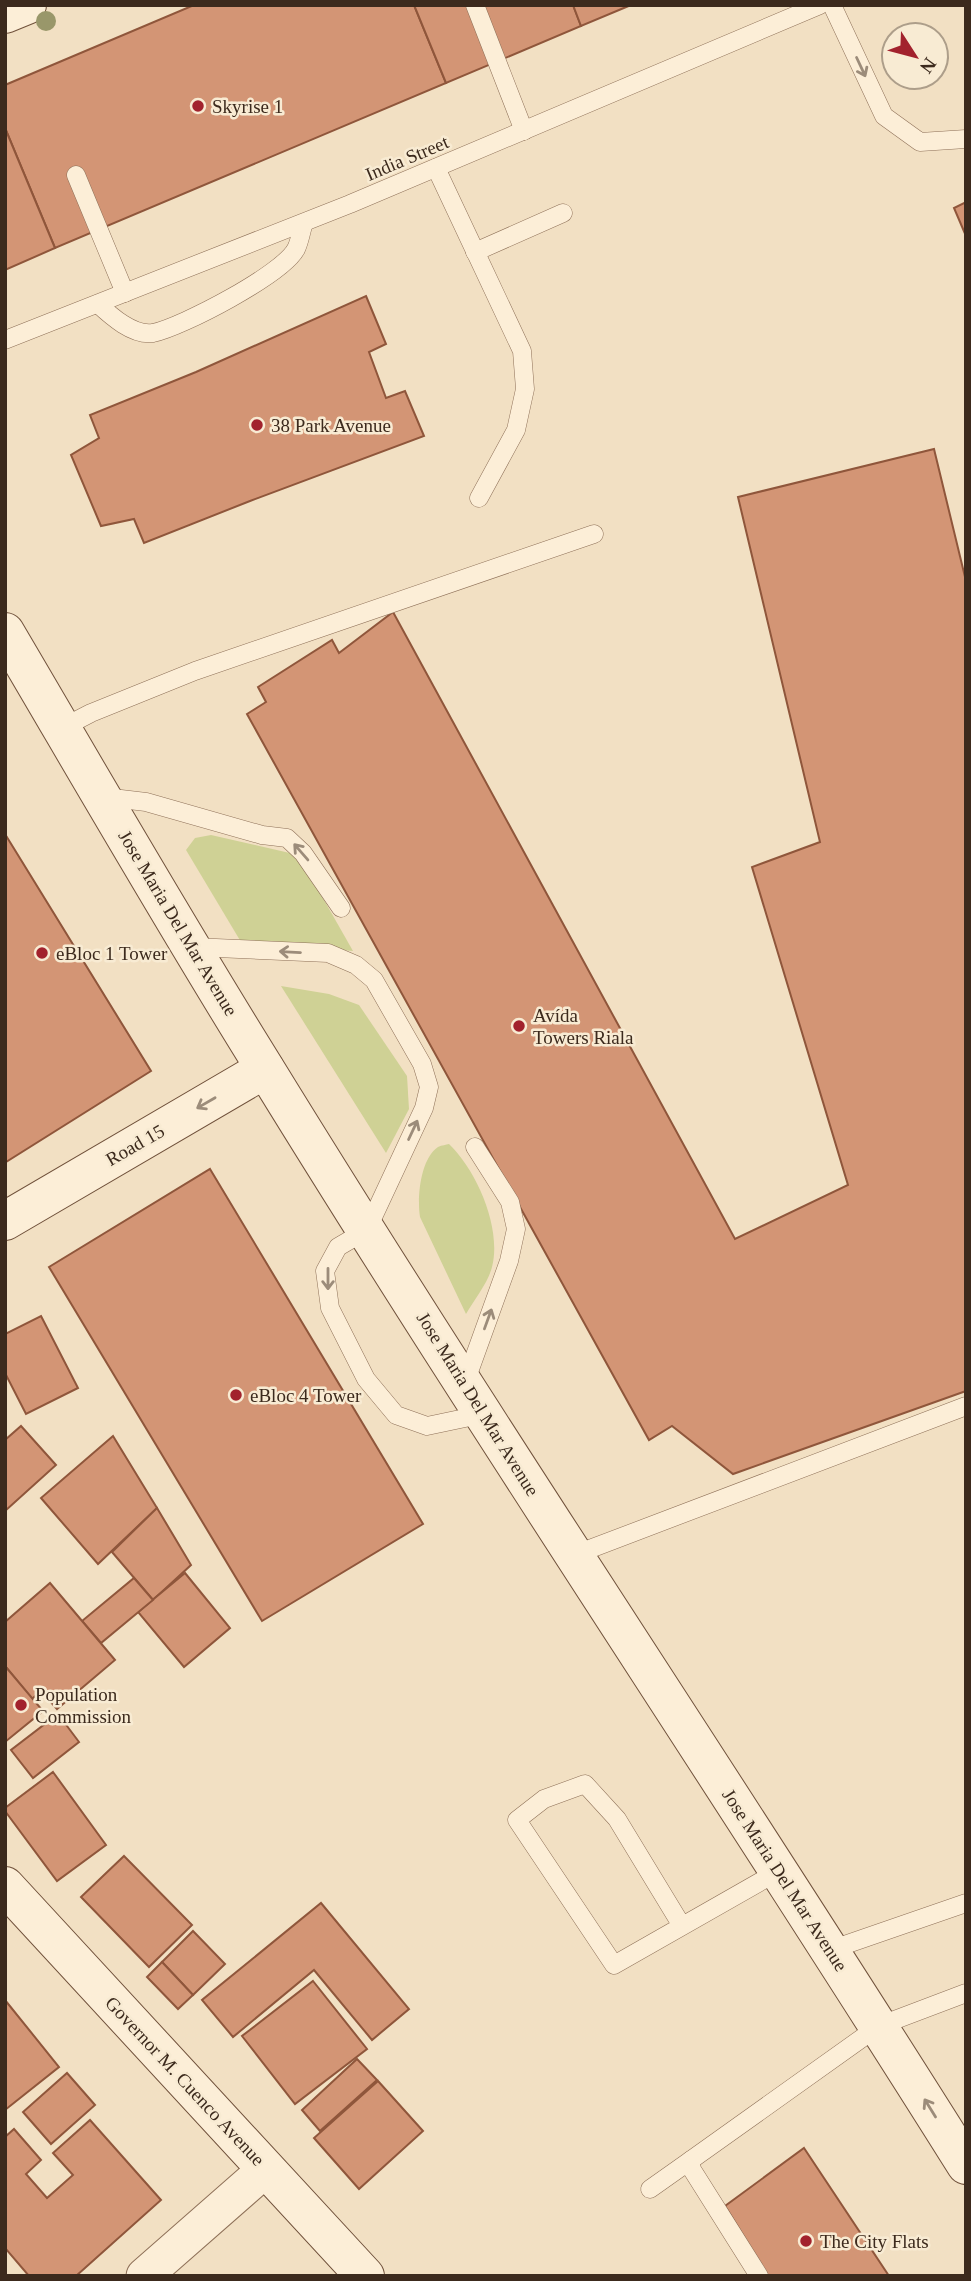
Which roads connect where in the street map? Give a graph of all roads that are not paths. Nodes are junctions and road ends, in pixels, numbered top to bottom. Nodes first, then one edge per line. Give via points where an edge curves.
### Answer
1 (27, 5) edge
2 (475, 5) edge
3 (820, 5) edge
4 (832, 5) edge
5 (5, 14) edge
6 (524, 131) junction
7 (966, 139) edge
8 (436, 169) junction
9 (76, 175) dead end
10 (563, 213) dead end
11 (304, 223) junction
12 (474, 252) junction
13 (125, 293) junction
14 (98, 304) junction
15 (5, 340) edge
16 (478, 498) dead end
17 (594, 534) dead end
18 (5, 632) edge
19 (62, 728) junction
20 (103, 797) junction
21 (341, 908) dead end
22 (193, 947) junction
23 (265, 1069) junction
24 (475, 1147) dead end
25 (5, 1221) edge
26 (367, 1230) junction
27 (474, 1399) junction
28 (966, 1406) edge
29 (574, 1555) junction
30 (779, 1871) junction
31 (5, 1886) edge
32 (966, 1903) edge
33 (682, 1926) junction
34 (830, 1950) junction
35 (966, 1993) edge
36 (879, 2026) junction
37 (691, 2160) junction
38 (966, 2165) edge
39 (267, 2169) junction
40 (650, 2189) dead end
41 (144, 2276) edge
42 (365, 2276) edge
43 (759, 2276) edge

1 - 5 street
2 - 6 lane
3 - 6 lane, India Street
4 -> 7 lane via 884,116 920,142
6 - 8 lane, India Street
8 - 11 lane, India Street
8 - 12 lane
9 - 13 lane
10 - 12 lane
11 - 13 lane, India Street
11 - 14 lane via 295,250 270,275 226,302 151,333 120,325
12 - 16 lane via 522,351 525,389 516,430
13 - 14 lane, India Street
14 - 15 lane, India Street
17 - 19 lane via 195,671
18 - 19 street, Jose Maria Del Mar Avenue
19 - 20 street, Jose Maria Del Mar Avenue
21 -> 20 lane via 303,853 287,838 146,802
20 - 22 street, Jose Maria Del Mar Avenue
22 - 23 street, Jose Maria Del Mar Avenue
26 -> 22 lane via 424,1108 429,1087 422,1064 374,980 356,965 328,953
23 -> 25 street, Road 15
23 - 26 street, Jose Maria Del Mar Avenue
27 -> 24 lane via 516,1229 510,1202
26 - 27 street, Jose Maria Del Mar Avenue
26 -> 27 lane via 338,1247 326,1271 330,1307 366,1379 396,1415 427,1426
27 - 29 street, Jose Maria Del Mar Avenue
28 - 29 lane
29 - 30 street, Jose Maria Del Mar Avenue
30 - 33 lane
30 - 34 street, Jose Maria Del Mar Avenue
31 - 39 street, Governor M. Cuenco Avenue
32 - 34 lane
33 - 33 lane via 614,1965 517,1820 544,1799 585,1784 617,1819
34 - 36 street, Jose Maria Del Mar Avenue
35 - 36 lane
36 - 37 lane
38 -> 36 street, Jose Maria Del Mar Avenue
37 - 40 lane
37 - 43 lane via 691,2168
39 - 41 street
39 - 42 street, Governor M. Cuenco Avenue

